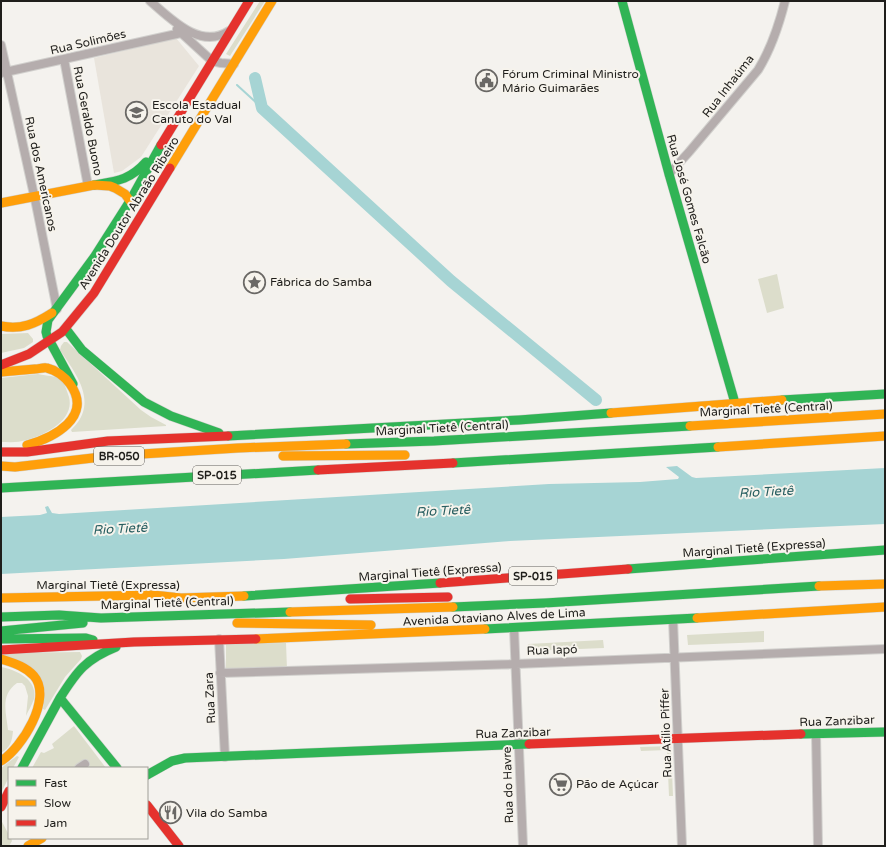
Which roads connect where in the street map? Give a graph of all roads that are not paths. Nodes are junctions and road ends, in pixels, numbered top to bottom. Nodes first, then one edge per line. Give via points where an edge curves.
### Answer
1 (150, 1) edge
2 (249, 1) edge
3 (272, 1) edge
4 (623, 1) edge
5 (785, 1) edge
6 (168, 17) junction
7 (233, 28) junction
8 (181, 33) junction
9 (1, 45) edge
10 (64, 59) junction
11 (212, 61) junction
12 (234, 64) junction
13 (4, 73) edge
14 (159, 148) junction
15 (669, 174) junction
16 (91, 186) junction
17 (34, 197) junction
18 (130, 201) junction
19 (1, 203) edge
20 (123, 246) junction
21 (57, 309) junction
22 (1, 326) edge
23 (66, 329) junction
24 (50, 342) junction
25 (1, 365) edge
26 (1, 372) edge
27 (885, 394) edge
28 (76, 397) junction
29 (735, 403) junction
30 (885, 414) edge
31 (229, 436) junction
32 (885, 436) edge
33 (1, 448) edge
34 (238, 448) junction
35 (1, 452) edge
36 (434, 463) junction
37 (1, 466) edge
38 (1, 488) edge
39 (885, 550) edge
40 (829, 554) junction
41 (885, 559) edge
42 (885, 575) edge
43 (885, 584) edge
44 (821, 587) junction
45 (259, 596) junction
46 (498, 596) dead end
47 (460, 597) dead end
48 (1, 598) edge
49 (181, 598) junction
50 (545, 603) junction
51 (882, 606) edge
52 (1, 609) edge
53 (157, 615) junction
54 (1, 617) edge
55 (100, 618) junction
56 (673, 619) junction
57 (514, 628) junction
58 (1, 631) edge
59 (439, 632) junction
60 (1, 639) edge
61 (219, 639) junction
62 (134, 642) junction
63 (104, 643) junction
64 (885, 649) edge
65 (1, 650) edge
66 (675, 657) junction
67 (1, 659) edge
68 (516, 664) junction
69 (220, 673) junction
70 (60, 698) junction
71 (885, 732) edge
72 (816, 734) junction
73 (678, 738) junction
74 (519, 745) junction
75 (225, 757) junction
76 (1, 761) edge
77 (23, 767) edge
78 (116, 767) edge
79 (148, 774) edge
80 (8, 794) edge
81 (1, 807) edge
82 (148, 807) edge
83 (40, 839) edge
84 (28, 846) edge
85 (179, 846) edge
86 (523, 846) edge
87 (682, 846) edge
88 (818, 846) edge

1 - 6 street
2 - 7 main road, Avenida Doutor Abraão Ribeiro
3 - 12 main road, Avenida Doutor Abraão Ribeiro
4 - 15 main road, Rua José Gomes Falcão
5 - 15 street, Rua Inhaúma via 768,52 758,70
6 - 7 street via 202,37 215,38
6 - 8 street
7 - 11 main road, Avenida Doutor Abraão Ribeiro
8 - 10 street, Rua Solimões
8 - 11 street
9 - 13 street, Rua dos Americanos
10 - 13 street, Rua Solimões
10 - 16 street, Rua Geraldo Buono
11 - 12 street
11 - 14 main road, Avenida Doutor Abraão Ribeiro
12 - 20 main road, Avenida Doutor Abraão Ribeiro
13 - 17 street, Rua dos Americanos
14 - 16 main road via 127,179
14 - 18 main road, Avenida Doutor Abraão Ribeiro
15 - 29 main road, Rua José Gomes Falcão
16 - 17 main road
16 - 18 main road via 110,186 125,194
17 - 19 main road
17 - 21 street, Rua dos Americanos
18 - 20 main road via 135,216 124,236
18 - 21 main road, Avenida Doutor Abraão Ribeiro
20 - 23 main road, Avenida Doutor Abraão Ribeiro via 94,293
21 - 22 main road via 32,325
21 - 24 main road via 48,320 46,332
23 - 24 main road, Avenida Doutor Abraão Ribeiro
23 - 31 main road via 82,350 147,404 183,421
24 - 25 main road, Avenida Doutor Abraão Ribeiro
24 - 28 main road via 72,380
26 - 28 main road via 47,368 62,376 71,385
27 - 29 main road
28 - 33 main road via 75,414 61,430 41,441
29 - 31 main road via 519,420
30 - 34 main road, Marginal Tietê (Central) via 449,440
31 - 35 main road via 108,441 27,452
32 - 36 main road, SP-015
34 - 36 main road via 256,456 418,455
34 - 37 main road, Marginal Tietê (Central) / BR-050
36 - 38 main road, SP-015
39 - 40 main road, Marginal Tietê (Expressa) / SP-015
40 - 41 main road, SP-015 via 844,559
40 - 45 main road, Marginal Tietê (Expressa) / SP-015
42 - 44 main road via 850,578
43 - 44 main road, Marginal Tietê (Central)
44 - 50 main road, Marginal Tietê (Central)
45 - 47 main road via 291,600
45 - 49 main road, Marginal Tietê (Expressa) / SP-015
46 - 50 main road via 522,595
48 - 49 main road, Marginal Tietê (Expressa) / SP-015 via 153,595
49 - 52 main road, SP-015 via 162,602
50 - 53 main road, Marginal Tietê (Central)
51 - 56 main road, Avenida Otaviano Alves de Lima
53 - 55 main road, Marginal Tietê (Central)
53 - 59 main road via 169,620 186,622 403,626
54 - 55 main road, Marginal Tietê (Central) via 59,615
55 - 58 main road via 78,624
56 - 57 main road, Avenida Otaviano Alves de Lima
56 - 66 street, Rua Atílio Piffer
57 - 59 main road, Avenida Otaviano Alves de Lima
57 - 68 street, Rua do Havre
59 - 61 main road, Avenida Otaviano Alves de Lima
60 - 63 main road via 86,638
61 - 62 main road, Avenida Otaviano Alves de Lima
61 - 69 street, Rua Zara
62 - 63 main road, Avenida Otaviano Alves de Lima
62 - 70 main road via 103,652 88,661 73,677
63 - 65 main road
64 - 66 street, Rua Iapó
66 - 68 street, Rua Iapó
66 - 73 street, Rua Atílio Piffer
67 - 76 main road via 21,665 31,672 37,681 40,696 38,709 26,732 16,748
68 - 69 street, Rua Iapó
68 - 74 street, Rua do Havre
69 - 75 street, Rua Zara
70 - 77 main road
70 - 78 main road
71 - 72 main road, Rua Zanzibar
72 - 73 main road, Rua Zanzibar
72 - 88 street
73 - 74 main road, Rua Zanzibar
73 - 87 street, Rua Atílio Piffer
74 - 75 main road, Rua Zanzibar
74 - 86 street, Rua do Havre
75 - 79 main road, Rua Zanzibar via 178,759
80 - 81 main road
82 - 85 main road
83 - 84 main road

